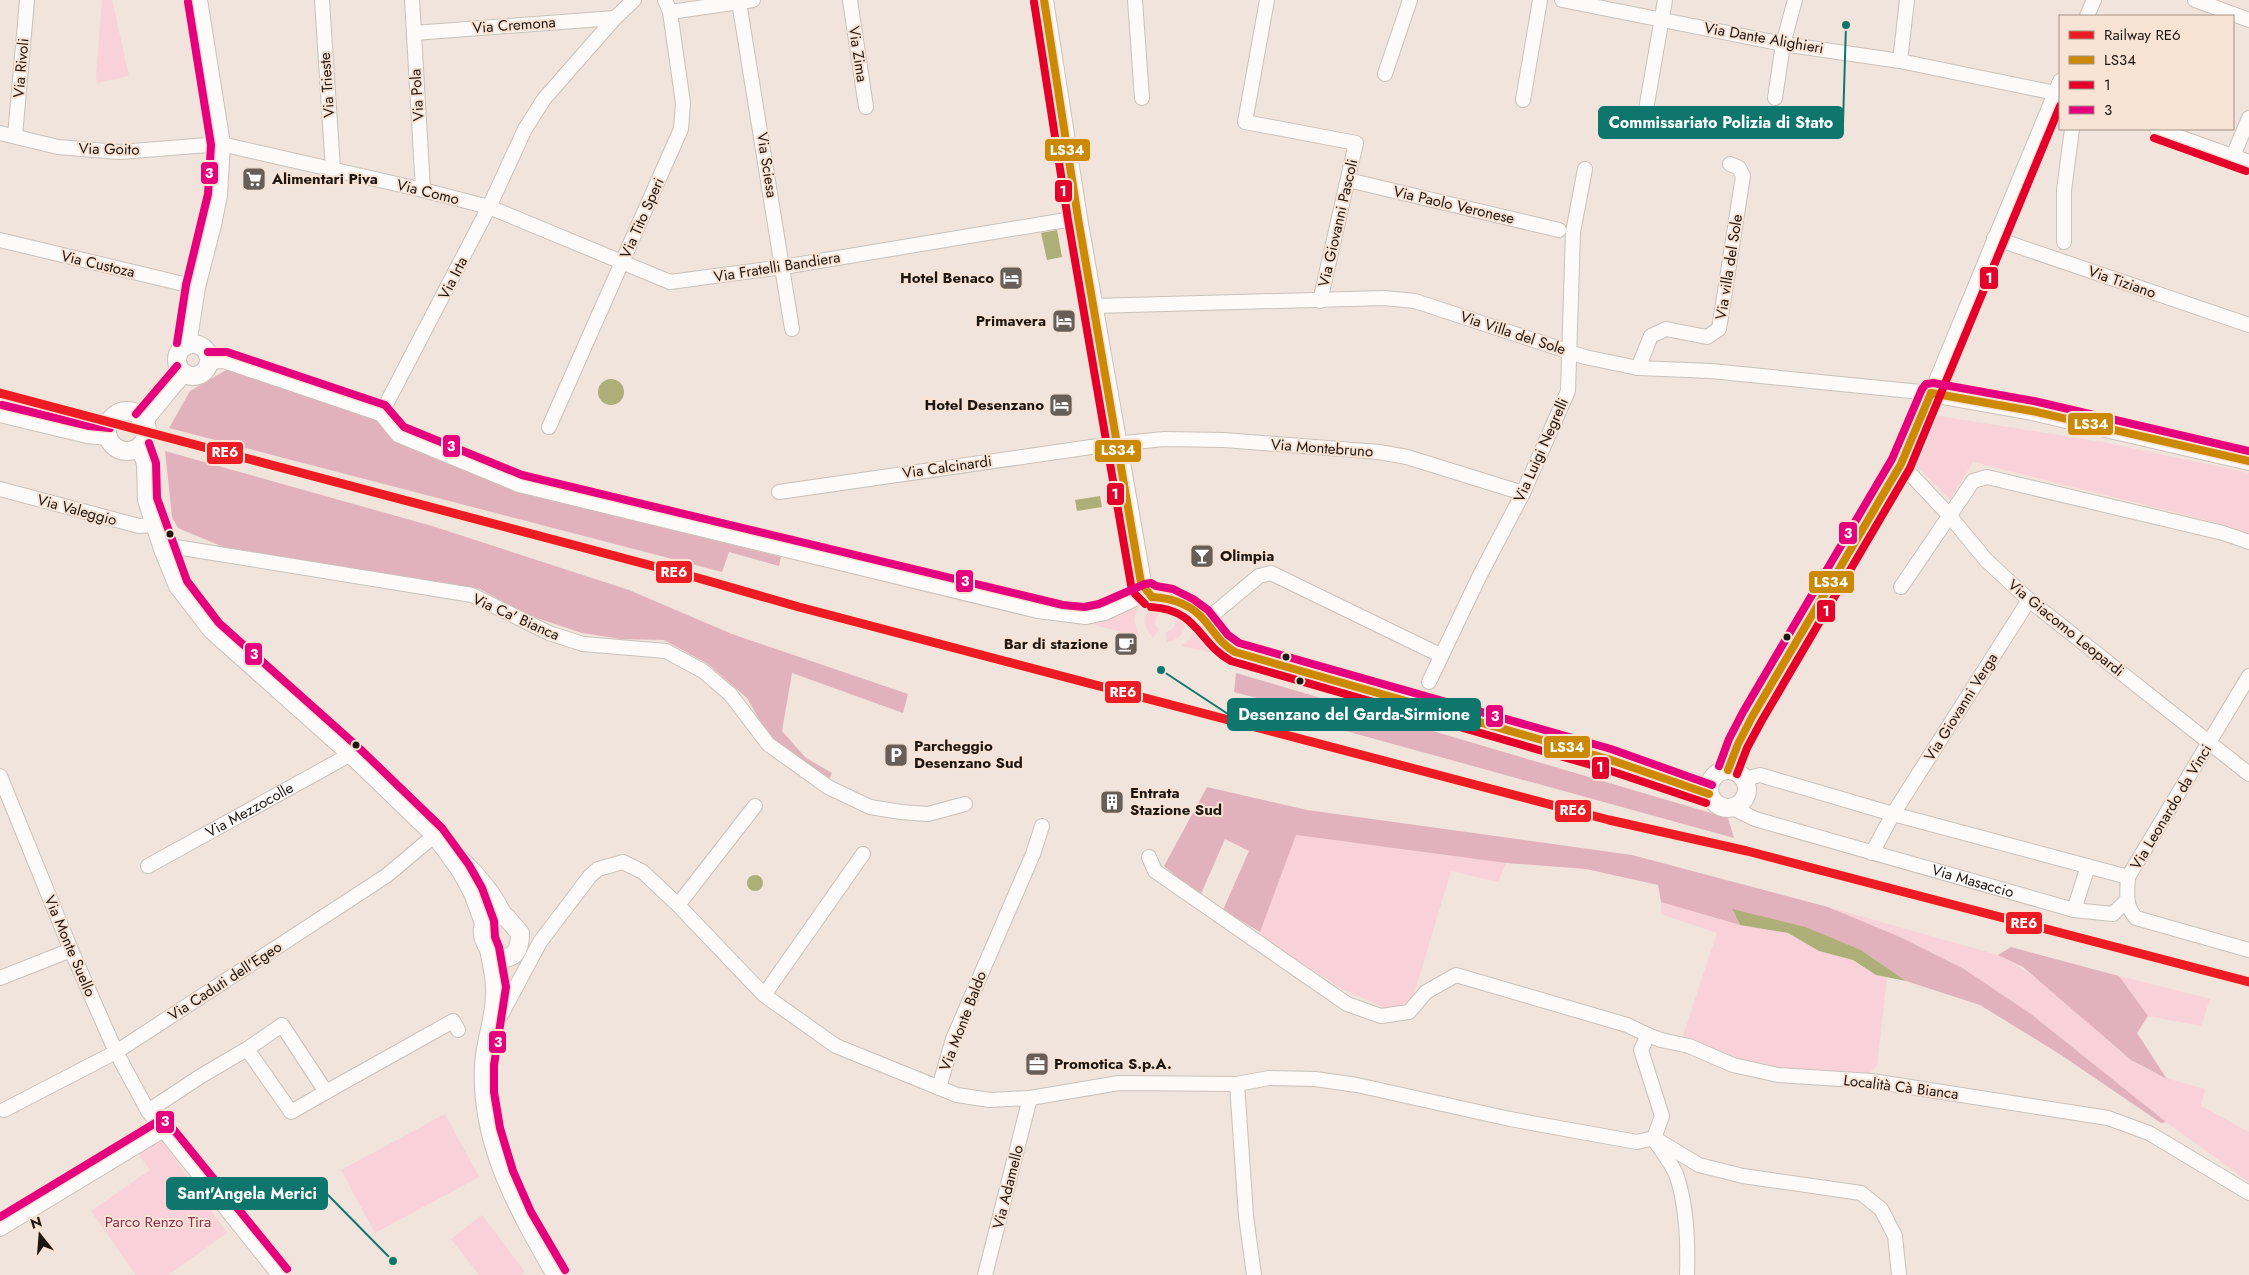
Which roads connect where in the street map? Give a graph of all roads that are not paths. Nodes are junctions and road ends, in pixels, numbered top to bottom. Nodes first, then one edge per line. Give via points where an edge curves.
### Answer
1 (27, 0) edge
2 (198, 0) edge
3 (322, 0) edge
4 (412, 0) edge
5 (634, 0) edge
6 (850, 0) edge
7 (1044, 0) edge
8 (1135, 0) edge
9 (1267, 0) edge
10 (1410, 0) edge
11 (1540, 0) edge
12 (1562, 0) edge
13 (1665, 0) edge
14 (1794, 0) edge
15 (1908, 0) edge
16 (2094, 0) edge
17 (2195, 0) edge
18 (746, 1) edge
19 (667, 6) edge
20 (2087, 15) edge
21 (615, 18) junction
22 (1662, 20) junction
23 (2249, 20) edge
24 (414, 33) junction
25 (1784, 44) junction
26 (1900, 61) junction
27 (1386, 74) dead end
28 (2059, 90) edge
29 (1142, 98) dead end
30 (1775, 98) dead end
31 (1523, 100) dead end
32 (866, 107) dead end
33 (2249, 118) edge
34 (1643, 127) dead end
35 (2072, 130) edge
36 (2160, 130) edge
37 (0, 133) edge
38 (15, 136) junction
39 (221, 144) junction
40 (2233, 156) junction
41 (2249, 162) edge
42 (1730, 164) dead end
43 (1585, 168) dead end
44 (333, 170) junction
45 (1348, 180) junction
46 (423, 190) junction
47 (489, 207) junction
48 (1078, 218) junction
49 (1559, 230) dead end
50 (1994, 238) junction
51 (0, 240) edge
52 (2064, 242) dead end
53 (622, 262) junction
54 (783, 267) junction
55 (196, 288) junction
56 (1320, 301) junction
57 (1094, 306) junction
58 (2249, 325) edge
59 (792, 329) dead end
60 (187, 346) junction
61 (1568, 351) junction
62 (209, 362) junction
63 (1638, 368) junction
64 (184, 373) junction
65 (1931, 393) junction
66 (381, 414) junction
67 (0, 415) edge
68 (144, 420) junction
69 (549, 427) dead end
70 (109, 438) junction
71 (1116, 443) junction
72 (140, 446) junction
73 (2249, 461) edge
74 (1901, 464) junction
75 (0, 489) edge
76 (779, 492) dead end
77 (1523, 493) junction
78 (1949, 515) junction
79 (154, 525) junction
80 (2249, 542) edge
81 (163, 549) junction
82 (1901, 587) dead end
83 (1150, 595) junction
84 (2029, 600) junction
85 (1205, 621) junction
86 (1440, 655) junction
87 (2249, 676) edge
88 (1429, 682) dead end
89 (2210, 744) junction
90 (350, 754) junction
91 (1728, 770) junction
92 (2249, 774) edge
93 (0, 776) edge
94 (1744, 778) junction
95 (1709, 794) junction
96 (965, 804) dead end
97 (755, 806) dead end
98 (1734, 808) junction
99 (1894, 814) junction
100 (1042, 826) dead end
101 (435, 835) junction
102 (1872, 852) junction
103 (863, 854) dead end
104 (1149, 857) dead end
105 (148, 866) dead end
106 (2088, 866) junction
107 (2128, 877) junction
108 (473, 893) junction
109 (2127, 900) junction
110 (678, 905) junction
111 (2074, 910) junction
112 (503, 916) junction
113 (484, 923) junction
114 (540, 942) junction
115 (520, 943) junction
116 (489, 949) junction
117 (71, 950) junction
118 (2249, 950) edge
119 (507, 958) junction
120 (0, 978) edge
121 (496, 988) junction
122 (764, 995) junction
123 (458, 1030) dead end
124 (1648, 1035) junction
125 (489, 1038) junction
126 (247, 1049) junction
127 (116, 1052) junction
128 (1237, 1084) junction
129 (939, 1088) junction
130 (326, 1092) junction
131 (1030, 1098) junction
132 (4, 1110) dead end
133 (148, 1111) junction
134 (162, 1131) junction
135 (1654, 1138) junction
136 (2249, 1193) edge
137 (0, 1229) edge
138 (279, 1275) edge
139 (556, 1275) edge
140 (985, 1275) edge
141 (1254, 1275) edge
142 (1687, 1275) edge
143 (1898, 1275) edge

1 - 38 street, Via Rivoli
2 - 39 street
3 - 44 street, Via Trieste
4 - 24 street, Via Pola
5 - 21 street, Via Irta
6 - 32 street, Via Zima
7 - 48 street
8 - 29 street
9 - 45 street, Via Giovanni Pascoli via 1245,122 1356,143
10 - 27 street
11 - 31 street
12 - 22 street, Via Dante Alighieri
13 - 22 street
14 - 25 street
15 - 26 street
16 - 20 street
17 - 23 street
18 - 19 street
18 - 54 street, Via Sciesa
19 - 53 street, Via Tito Speri via 683,103 681,128
21 - 24 street, Via Cremona
21 - 47 street, Via Irta via 544,99 525,129
22 - 25 street, Via Dante Alighieri
22 - 34 street
24 - 46 street, Via Pola
25 - 26 street, Via Dante Alighieri
25 - 30 street
26 - 28 street, Via Dante Alighieri
28 - 50 street
33 - 40 street
35 - 52 street via 2064,190
36 - 40 street
37 - 38 street, Via Goito
38 - 39 street, Via Goito via 58,147 119,152
39 - 44 street, Via Como
39 - 55 street via 216,205
40 - 41 street
42 - 63 street, Via villa del Sole via 1739,168 1743,176 1719,329 1707,337 1666,329 1651,336
43 - 61 street, Via Luigi Negrelli via 1573,232
44 - 46 street, Via Como
45 - 49 street, Via Paolo Veronese
45 - 56 street, Via Giovanni Pascoli
46 - 47 street, Via Como
47 - 53 street, Via Fratelli Bandiera
47 - 66 street, Via Irta
48 - 54 street, Via Fratelli Bandiera
48 - 57 street
50 - 58 street, Via Tiziano
50 - 65 street
51 - 55 street, Via Custoza
53 - 54 street, Via Fratelli Bandiera via 670,282
53 - 69 street, Via Tito Speri
54 - 59 street, Via Sciesa
55 - 60 street
56 - 57 street, Via Villa del Sole
56 - 61 street, Via Villa del Sole via 1384,298 1415,301
57 - 71 street
60 - 62 street via 192,344 203,348
60 - 64 street via 177,361
61 - 63 street, Via Villa del Sole
61 - 77 street, Via Luigi Negrelli via 1568,391
62 - 64 street via 199,375
62 - 66 street via 224,360
63 - 65 street, Via Villa del Sole via 1730,373
64 - 68 street via 167,389
65 - 73 street via 2032,411
65 - 74 street
66 - 83 street via 398,435 520,485 1038,611 1086,617
67 - 70 street via 87,436
68 - 70 street via 131,411 116,414 107,429
68 - 72 street via 147,433
70 - 72 street via 119,449 134,450
71 - 76 street, Via Calcinardi
71 - 77 street, Via Montebruno via 1164,439 1224,440 1379,452 1407,457
71 - 83 street via 1141,583
72 - 79 street via 146,464 147,500
74 - 78 street, Via Giacomo Leopardi
74 - 91 street via 1752,717
75 - 79 street, Via Valeggio via 139,526
77 - 86 street, Via Luigi Negrelli
78 - 80 street via 1973,481 1987,477
78 - 82 street
78 - 84 street, Via Giacomo Leopardi via 1986,560
79 - 81 street
81 - 90 street via 178,586 212,630
81 - 96 street, Via Ca' Bianca via 176,546 472,595 549,633 583,644 666,651 703,671 730,694 768,744 828,787 870,807 901,812 928,814
83 - 85 street via 1168,597
84 - 89 street, Via Giacomo Leopardi
84 - 99 street, Via Giovanni Verga
85 - 86 street via 1259,576 1271,573
85 - 95 street via 1223,646 1253,658 1608,760
86 - 88 street, Via Luigi Negrelli
87 - 89 street, Via Leonardo da Vinci
89 - 92 street, Via Giacomo Leopardi
89 - 107 street, Via Leonardo da Vinci
90 - 101 street
90 - 105 street, Via Mezzocolle
91 - 94 street
91 - 95 street via 1713,777
93 - 117 street, Via Monte Suello
94 - 98 street via 1747,796
94 - 99 street via 1760,775
95 - 98 street via 1721,808
97 - 110 street
98 - 102 street, Via Masaccio via 1755,819
99 - 102 street
99 - 106 street
100 - 129 street, Via Monte Baldo via 953,1039
101 - 108 street via 462,871
101 - 112 street via 466,860 499,900
101 - 127 street, Via Caduti dell'Egeo via 386,876
102 - 111 street, Via Masaccio
103 - 122 street
104 - 124 street, Località Cà Bianca via 1155,871 1347,1004 1381,1016 1409,1012 1426,992 1456,974 1627,1024
106 - 107 street
106 - 111 street
107 - 109 street, Via Leonardo da Vinci
108 - 112 street
108 - 113 street
109 - 111 street, Via Masaccio via 2113,914
109 - 118 street via 2130,912 2136,918
110 - 114 street, Via Monte Baldo via 643,872 623,862 598,868
110 - 122 street, Via Monte Baldo
112 - 113 street via 491,917
112 - 115 street via 520,934
113 - 116 street
114 - 115 street
114 - 125 street, Via Monte Baldo
115 - 119 street via 514,956
116 - 119 street via 494,956
116 - 121 street
117 - 120 street
117 - 127 street, Via Monte Suello
119 - 121 street
121 - 125 street
122 - 129 street, Via Monte Baldo via 836,1046
123 - 130 street via 453,1021
124 - 135 street via 1642,1050 1662,1116
124 - 136 street, Località Cà Bianca via 1689,1046 1733,1065 1778,1075 1872,1081 2108,1118 2149,1133
125 - 139 street via 484,1064 484,1094 490,1130 522,1216
126 - 130 street via 291,1112
126 - 130 street via 282,1025
126 - 133 street
127 - 132 street, Via Caduti dell'Egeo
127 - 133 street, Via Monte Suello
128 - 131 street via 1119,1083
128 - 135 street via 1269,1078 1315,1079 1637,1142
128 - 141 street via 1246,1216
129 - 131 street via 957,1095 990,1100
131 - 140 street, Via Adamello
133 - 134 street, Via Monte Suello
134 - 137 street
134 - 138 street, Via Monte Suello
135 - 142 street via 1675,1174 1684,1207
135 - 143 street via 1700,1165 1742,1176 1861,1193 1881,1209 1896,1236

